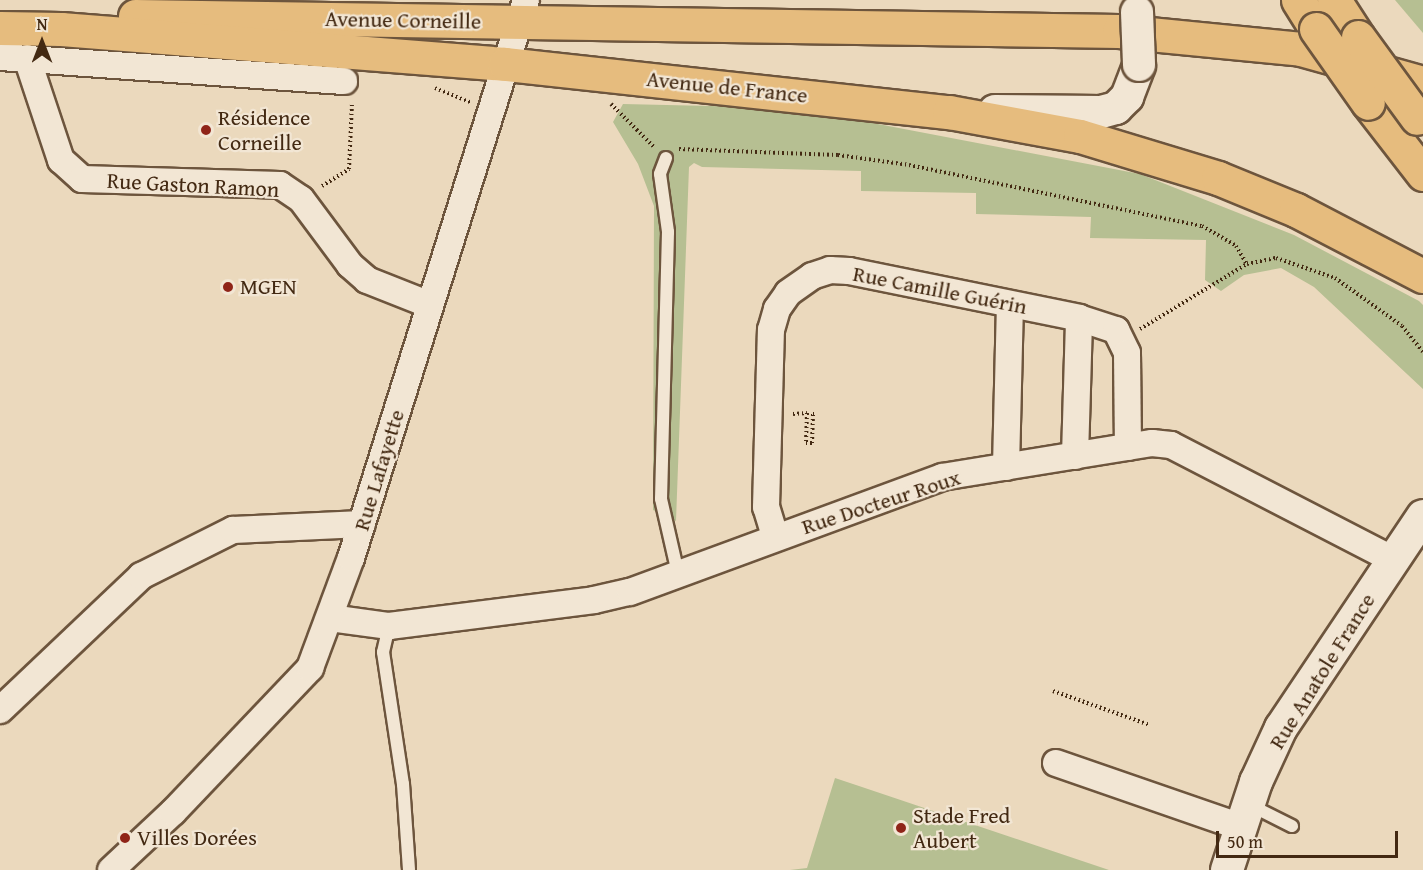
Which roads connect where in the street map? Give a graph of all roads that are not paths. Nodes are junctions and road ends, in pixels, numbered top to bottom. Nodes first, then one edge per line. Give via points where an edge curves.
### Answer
1 (1298, 0) edge
2 (1334, 0) edge
3 (1136, 6) edge
4 (522, 11) edge
5 (0, 14) edge
6 (0, 28) edge
7 (0, 57) edge
8 (27, 58) junction
9 (505, 64) junction
10 (345, 81) road end
11 (1423, 83) edge
12 (949, 112) junction
13 (1420, 122) edge
14 (666, 158) road end
15 (1423, 174) edge
16 (1423, 276) edge
17 (430, 305) junction
18 (1010, 305) junction
19 (1079, 318) junction
20 (1128, 447) junction
21 (1075, 456) junction
22 (1006, 467) junction
23 (1423, 516) edge
24 (362, 524) junction
25 (776, 536) junction
26 (1392, 559) junction
27 (678, 573) junction
28 (330, 618) junction
29 (389, 626) junction
30 (0, 710) edge
31 (1056, 763) dead end
32 (1245, 816) junction
33 (1292, 826) dead end
34 (111, 870) edge
35 (409, 870) edge
36 (1227, 870) edge

1 - 15 main road, bridge via 1368,103
2 - 13 main road, bridge
3 - 12 street, bridge via 1139,65 1127,97 1116,108 1101,112
4 - 5 main road, Avenue Corneille
4 - 9 street, Rue Lafayette
4 - 11 main road, Avenue Corneille via 1119,31 1301,49
6 - 9 main road, Avenue Corneille via 61,29
7 - 8 street
8 - 10 street
8 - 17 street, Rue Gaston Ramon via 61,159 82,179 280,185 301,200 350,265 367,280
9 - 12 main road, Avenue de France
9 - 17 street, Rue Lafayette
12 - 16 main road, Avenue de France via 1080,136 1218,178 1296,210
14 - 27 lane via 660,174 668,232 661,499
17 - 24 street, Rue Lafayette
18 - 19 street, Rue Camille Guérin
18 - 22 street
18 - 25 street, Rue Camille Guérin via 849,271 812,276 788,293 777,309 771,330 766,507
19 - 20 street, Rue Camille Guérin via 1116,330 1124,343
19 - 21 street
20 - 21 street, Rue Docteur Roux
20 - 26 street, Rue Docteur Roux via 1171,445
21 - 22 street, Rue Docteur Roux
22 - 25 street, Rue Docteur Roux via 942,477
23 - 26 street, Rue Anatole France
24 - 28 street, Rue Lafayette
24 - 30 street via 233,530 141,576
25 - 27 street, Rue Docteur Roux
26 - 32 street, Rue Anatole France via 1281,728
27 - 29 street, Rue Docteur Roux via 594,600
28 - 29 street, Rue Docteur Roux
28 - 34 street, Rue Lafayette via 310,668 297,685
29 - 35 lane via 383,652 403,784
31 - 32 street
32 - 33 lane
32 - 36 street, Rue Anatole France

